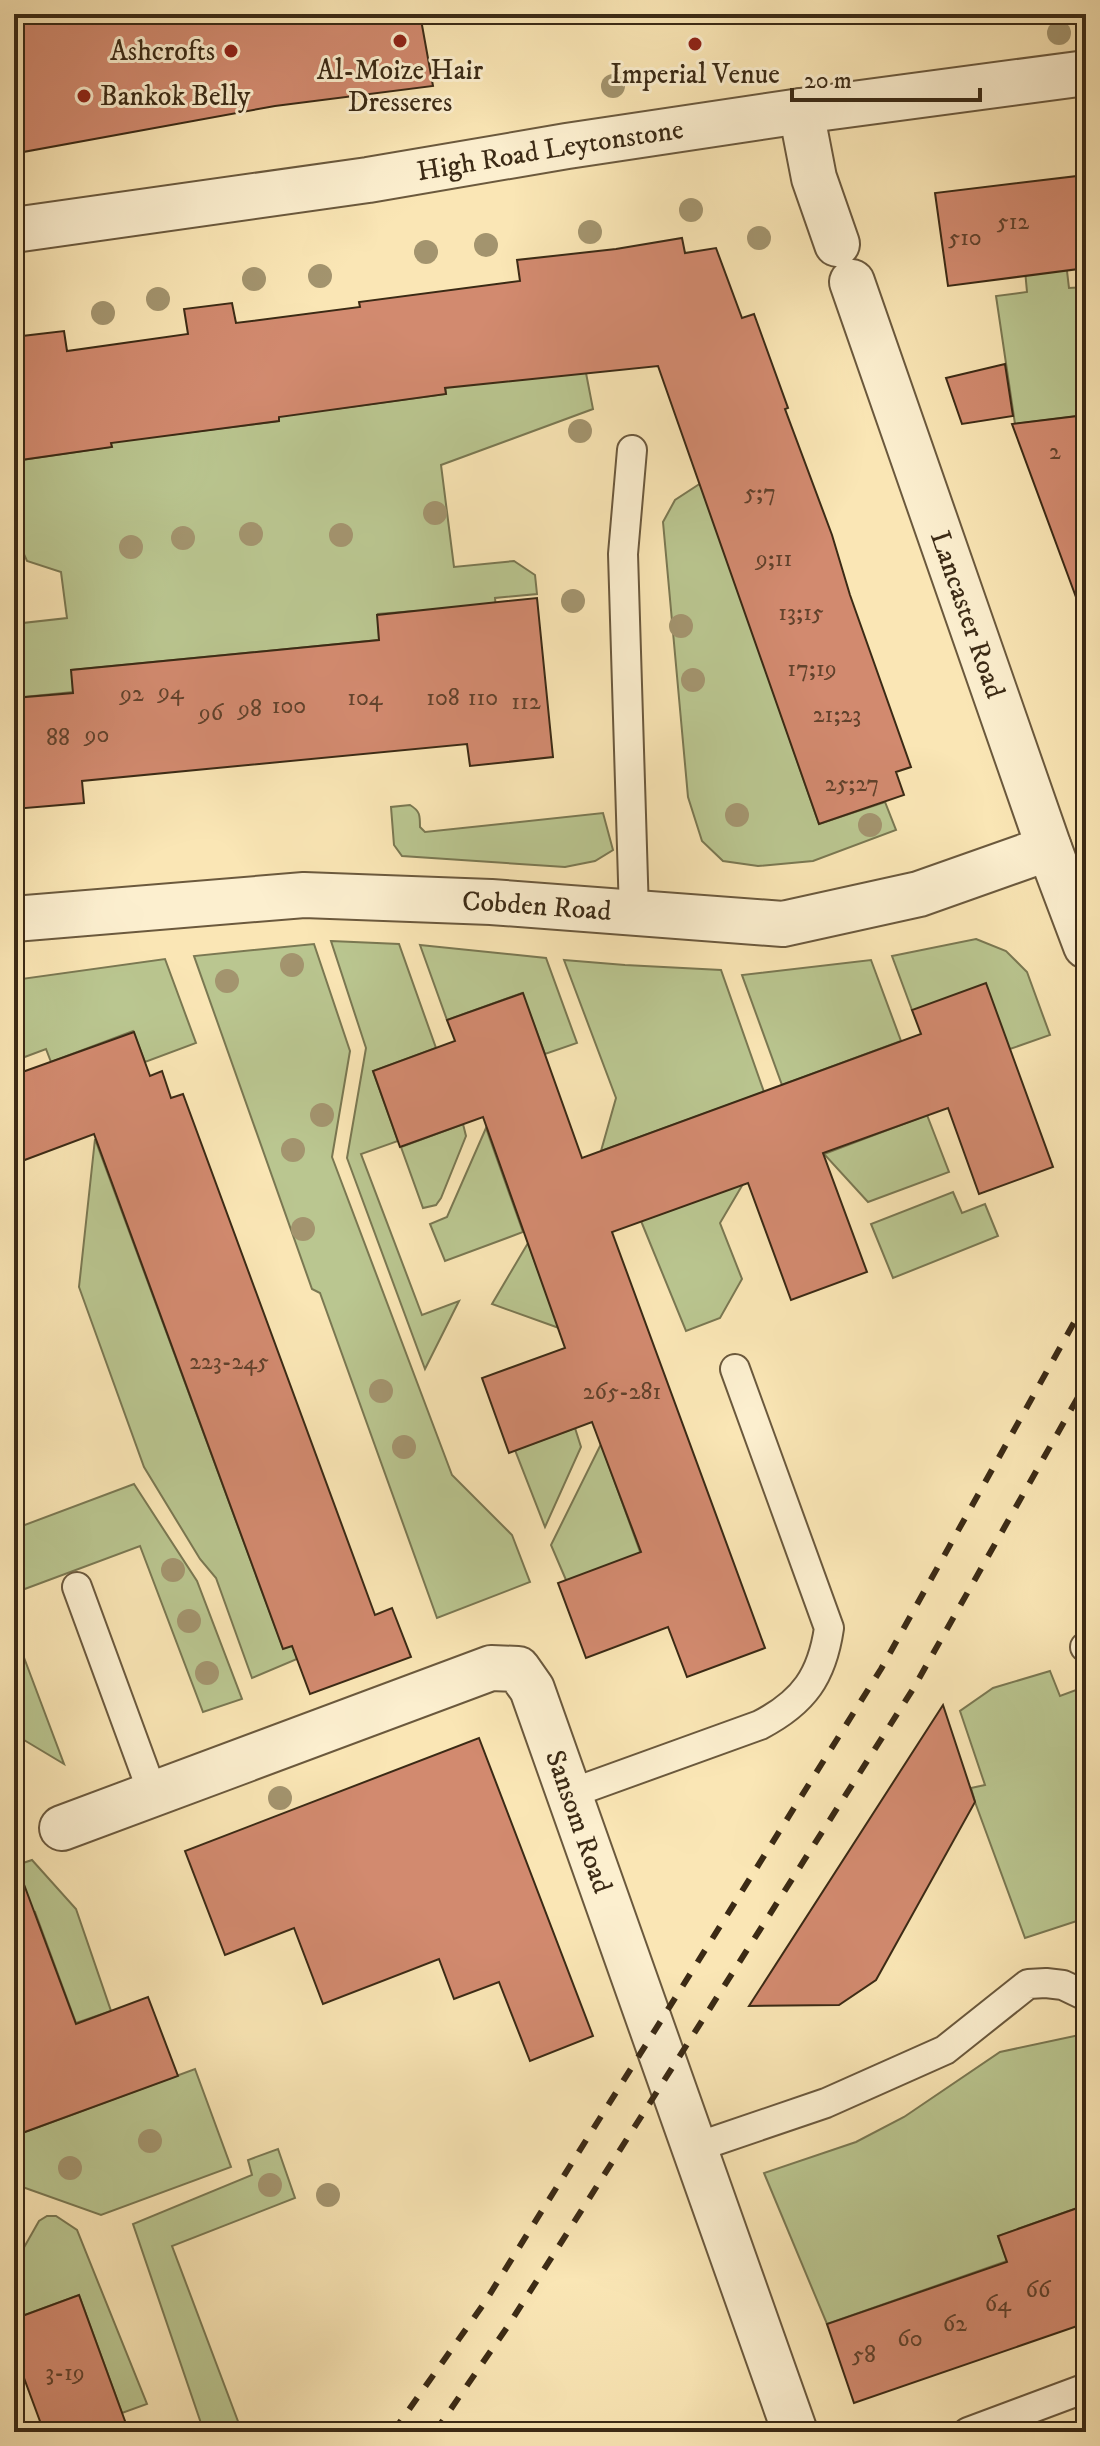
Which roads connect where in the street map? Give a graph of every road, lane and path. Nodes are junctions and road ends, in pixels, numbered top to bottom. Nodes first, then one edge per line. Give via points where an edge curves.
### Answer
1 (1086, 73) edge
2 (801, 111) junction
3 (14, 230) edge
4 (632, 450) dead end
5 (1049, 848) junction
6 (634, 913) junction
7 (14, 919) edge
8 (1086, 946) edge
9 (735, 1369) dead end
10 (77, 1587) dead end
11 (153, 1794) junction
12 (569, 1794) junction
13 (62, 1828) dead end
14 (1086, 1996) edge
15 (694, 2148) junction
16 (1086, 2388) edge
17 (794, 2432) edge
18 (968, 2432) edge

1 - 2 street, High Road Leytonstone
2 - 3 street, High Road Leytonstone
2 - 5 street, Lancaster Road via 814,178
4 - 6 lane via 623,554
5 - 6 street, Cobden Road via 919,894 783,924
5 - 8 street, Lancaster Road
6 - 7 street, Cobden Road via 304,895
9 - 12 lane via 829,1628 825,1653 801,1696 782,1713
10 - 11 lane
11 - 12 street, Sansom Road via 491,1668 518,1669 532,1689
11 - 13 street, Sansom Road
12 - 15 street, Sansom Road
14 - 15 lane via 1063,1985 1028,1984 945,2050 826,2103
15 - 17 street, Sansom Road
16 - 18 lane

